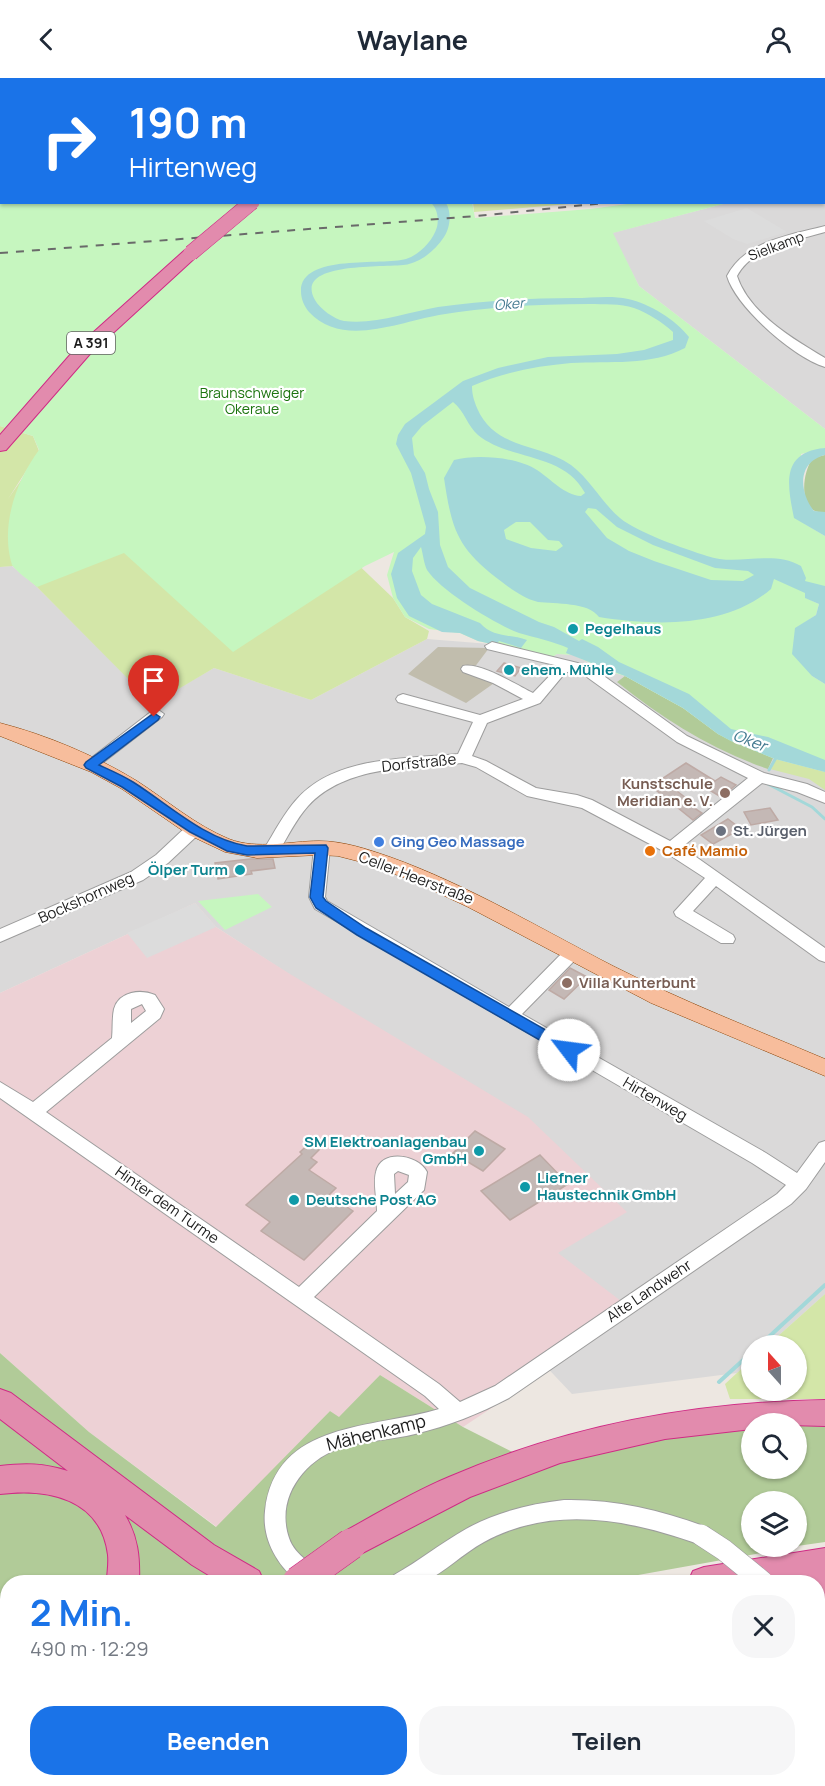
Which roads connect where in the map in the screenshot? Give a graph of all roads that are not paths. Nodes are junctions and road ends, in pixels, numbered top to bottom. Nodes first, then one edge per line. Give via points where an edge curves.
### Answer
1 (237, 204) edge
2 (250, 204) edge
3 (825, 229) edge
4 (825, 363) edge
5 (1, 439) edge
6 (492, 646) dead end
7 (571, 666) junction
8 (468, 669) dead end
9 (403, 699) dead end
10 (535, 700) junction
11 (157, 714) dead end
12 (480, 720) junction
13 (0, 729) edge
14 (463, 759) junction
15 (90, 765) junction
16 (759, 777) junction
17 (825, 798) edge
18 (194, 829) junction
19 (322, 848) junction
20 (671, 848) junction
21 (272, 849) junction
22 (715, 877) junction
23 (0, 936) edge
24 (727, 939) dead end
25 (572, 953) junction
26 (825, 956) edge
27 (510, 1016) junction
28 (121, 1040) dead end
29 (825, 1068) edge
30 (0, 1089) edge
31 (33, 1112) junction
32 (825, 1148) edge
33 (799, 1184) junction
34 (387, 1213) dead end
35 (300, 1298) junction
36 (0, 1402) edge
37 (457, 1412) junction
38 (825, 1413) edge
39 (0, 1480) edge
40 (825, 1563) edge
41 (124, 1575) edge
42 (236, 1575) edge
43 (306, 1575) edge
44 (308, 1575) edge
45 (413, 1575) edge
46 (749, 1575) edge
47 (754, 1575) edge

1 - 5 highway, A 391 via 81,340
2 - 5 highway, A 391, bridge via 83,351
3 - 4 street, Sielkamp via 756,251 739,261 732,272 738,292 767,323
6 - 7 street via 552,658
7 - 10 street via 560,670
7 - 16 street via 594,674 675,734
8 - 10 street
9 - 12 street
10 - 12 street
11 - 15 street
12 - 14 street
13 - 15 main road, Celler Heerstraße
14 - 20 street, Dorfstraße via 481,764 532,792 587,804
14 - 21 street, Dorfstraße via 388,765 332,780 303,802
15 - 18 main road, Celler Heerstraße via 127,784
16 - 17 street
16 - 20 street
18 - 21 main road, Celler Heerstraße via 232,848
18 - 23 street, Bockshornweg via 137,876
19 - 21 main road, Celler Heerstraße
19 - 25 main road, Celler Heerstraße via 371,858 450,888
19 - 27 street, Hirtenweg via 317,897 321,905
20 - 22 street, Dorfstraße
22 - 24 street via 682,912
22 - 26 street, Dorfstraße
25 - 27 street
25 - 29 main road, Celler Heerstraße via 631,984
27 - 33 street, Hirtenweg
28 - 31 street
30 - 31 street, Hinter dem Turme
31 - 35 street, Hinter dem Turme
32 - 33 street, Alte Landwehr
33 - 37 street, Alte Landwehr via 784,1199 502,1392
34 - 35 street
35 - 37 street, Hinter dem Turme via 432,1390
36 - 42 highway via 203,1555
37 - 43 street, Mähenkamp via 400,1429 333,1441 299,1460 280,1490 275,1528 278,1543 294,1566
38 - 44 highway, bridge via 697,1420 591,1441 508,1467 409,1510
39 - 41 highway via 44,1477 68,1483 90,1495 108,1513 121,1537
40 - 46 highway
45 - 47 street, bridge via 512,1518 573,1508 611,1510 672,1523 701,1535

